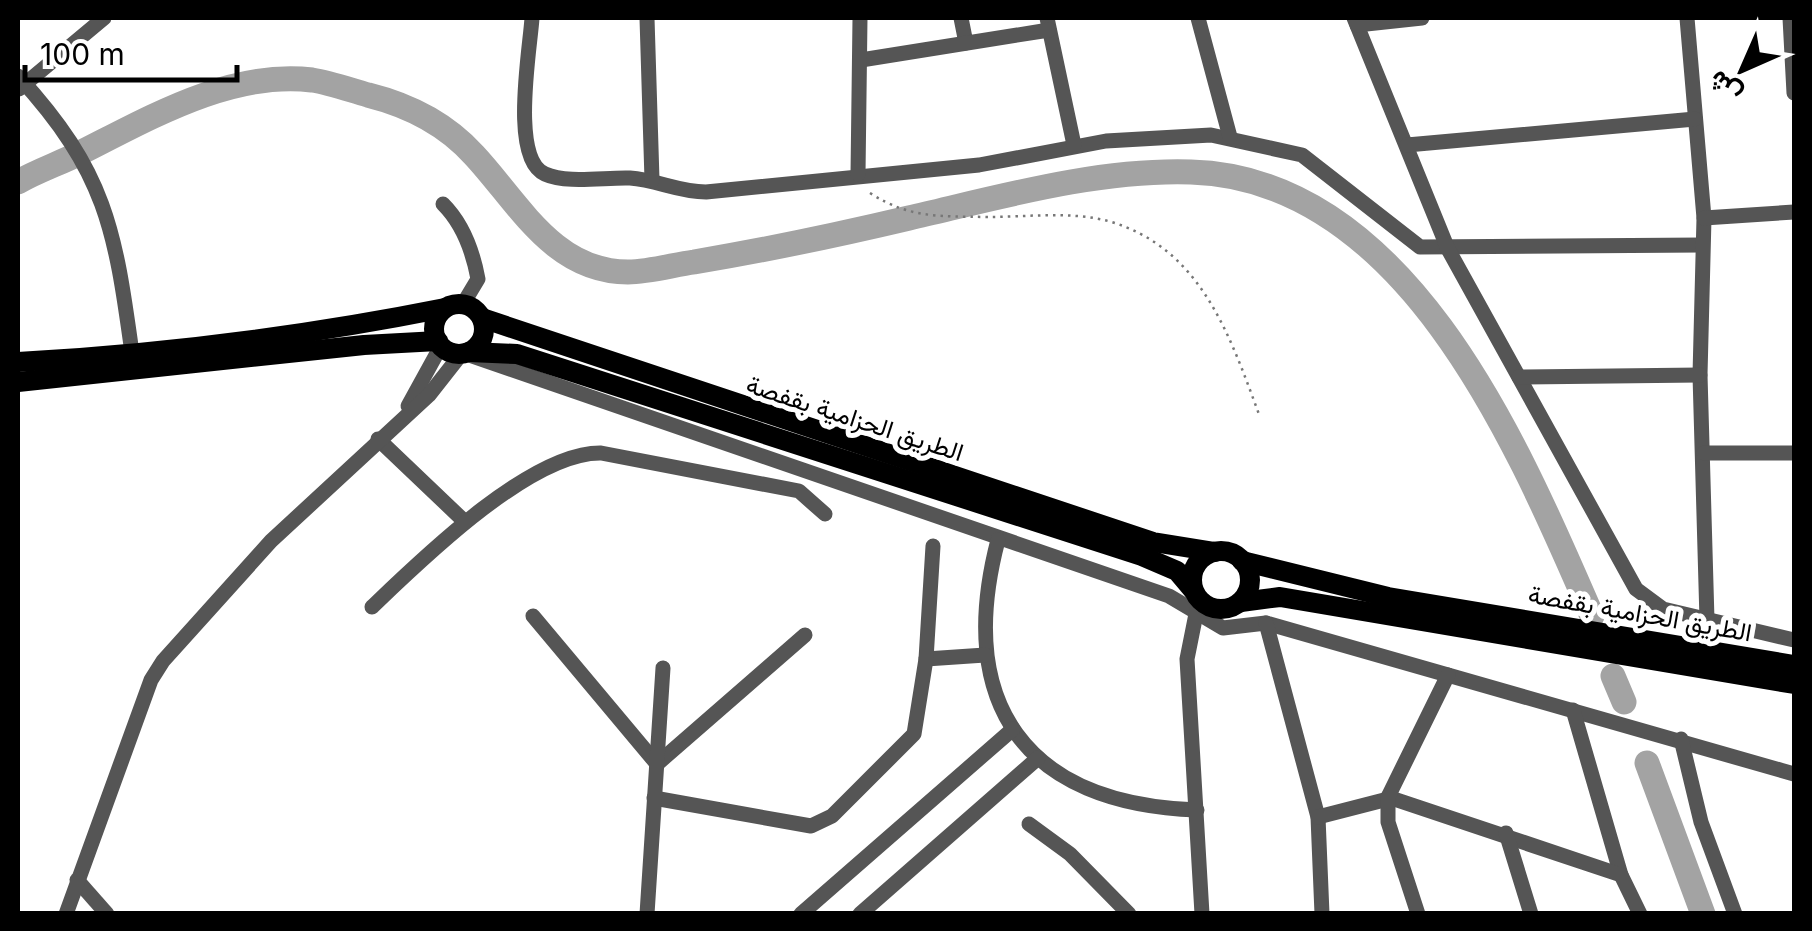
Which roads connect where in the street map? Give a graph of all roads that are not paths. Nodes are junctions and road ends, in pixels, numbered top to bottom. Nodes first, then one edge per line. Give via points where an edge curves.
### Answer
1 (104, 18) edge
2 (532, 18) edge
3 (646, 18) edge
4 (860, 18) edge
5 (961, 18) edge
6 (1198, 18) edge
7 (1422, 18) edge
8 (1687, 18) edge
9 (1790, 18) edge
10 (1356, 21) edge
11 (1048, 24) edge
12 (966, 43) junction
13 (861, 60) junction
14 (20, 84) edge
15 (1794, 93) edge
16 (1695, 119) junction
17 (1230, 137) junction
18 (1074, 145) junction
19 (1407, 145) junction
20 (858, 174) junction
21 (652, 180) junction
22 (444, 204) dead end
23 (1794, 212) edge
24 (1704, 218) junction
25 (1702, 245) junction
26 (1448, 249) junction
27 (454, 306) junction
28 (482, 318) junction
29 (455, 349) junction
30 (132, 353) junction
31 (18, 362) edge
32 (1700, 375) junction
33 (1518, 377) junction
34 (18, 382) edge
35 (378, 439) junction
36 (1704, 453) junction
37 (1794, 453) edge
38 (825, 514) dead end
39 (463, 520) junction
40 (998, 540) junction
41 (932, 546) dead end
42 (1216, 552) junction
43 (1242, 561) junction
44 (1240, 602) junction
45 (372, 607) dead end
46 (1202, 607) junction
47 (533, 616) dead end
48 (1706, 620) junction
49 (1266, 624) junction
50 (805, 635) dead end
51 (1794, 640) edge
52 (984, 655) junction
53 (926, 660) junction
54 (1794, 665) edge
55 (663, 668) dead end
56 (1448, 675) junction
57 (1794, 684) edge
58 (1572, 710) junction
59 (1012, 729) junction
60 (1681, 740) junction
61 (1038, 758) junction
62 (656, 764) junction
63 (1794, 774) edge
64 (654, 798) junction
65 (1388, 798) junction
66 (1197, 810) junction
67 (1318, 817) junction
68 (1029, 824) dead end
69 (1506, 833) junction
70 (1621, 875) junction
71 (77, 880) junction
72 (66, 914) edge
73 (107, 914) edge
74 (647, 914) edge
75 (801, 914) edge
76 (860, 914) edge
77 (1129, 914) edge
78 (1202, 914) edge
79 (1322, 914) edge
80 (1418, 914) edge
81 (1531, 914) edge
82 (1640, 914) edge
83 (1735, 914) edge

1 - 14 street
2 - 21 street via 524,131 537,169 551,176
3 - 21 street
4 - 13 street
5 - 12 street
6 - 17 street
7 - 10 street
8 - 16 street
9 - 15 street
10 - 19 street
11 - 12 street
11 - 18 street
12 - 13 street
13 - 20 street
14 - 30 street via 78,154 104,202
16 - 19 street
16 - 24 street
17 - 18 street
17 - 26 street via 1302,155 1410,242
18 - 20 street via 979,164
19 - 26 street
20 - 21 street via 706,192
22 - 27 street via 462,229 478,279
23 - 24 street
24 - 25 street
25 - 26 street
25 - 32 street
26 - 33 street
27 - 28 main road, الطريق الحزامية بقفصة
27 - 29 main road via 435,323
27 - 30 main road
28 - 29 main road via 482,338
28 - 42 main road, الطريق الحزامية بقفصة via 1153,542
29 - 34 main road, الطريق الحزامية بقفصة via 364,344
29 - 35 street
29 - 40 street
29 - 46 main road, الطريق الحزامية بقفصة via 518,354 1142,556 1177,571
30 - 31 main road
32 - 33 street
32 - 36 street
33 - 48 street via 1636,589 1663,609
35 - 39 street
35 - 71 street via 270,541 163,660
36 - 37 street
36 - 48 street
38 - 39 street via 799,492 577,453
39 - 45 street
40 - 46 street
40 - 52 street via 985,590
41 - 53 street
42 - 43 main road
42 - 46 main road via 1196,566
43 - 44 main road via 1250,580
43 - 54 main road, الطريق الحزامية بقفصة via 1388,597
44 - 46 main road
44 - 57 main road, الطريق الحزامية بقفصة via 1280,596
46 - 49 street via 1224,628
46 - 66 street via 1186,659
47 - 62 street
48 - 51 street
49 - 56 street
49 - 67 street
50 - 62 street
52 - 53 street
52 - 59 street
53 - 64 street via 910,741 822,823
55 - 62 street
56 - 58 street
56 - 65 street
58 - 60 street
58 - 70 street
59 - 61 street
59 - 75 street
60 - 63 street
60 - 83 street via 1701,822
61 - 66 street via 1110,799
61 - 76 street
62 - 64 street
64 - 74 street
65 - 67 street
65 - 69 street
65 - 80 street via 1388,822
66 - 78 street
67 - 79 street
68 - 77 street via 1070,854
69 - 70 street
69 - 81 street
70 - 82 street
71 - 72 street
71 - 73 street

